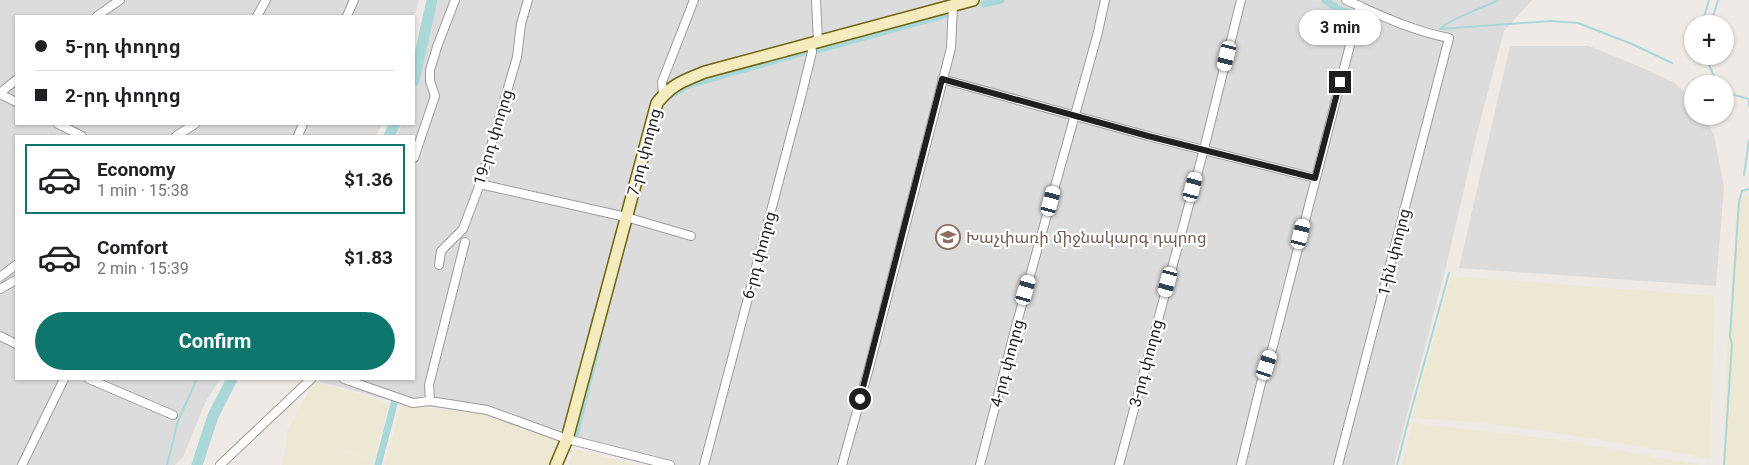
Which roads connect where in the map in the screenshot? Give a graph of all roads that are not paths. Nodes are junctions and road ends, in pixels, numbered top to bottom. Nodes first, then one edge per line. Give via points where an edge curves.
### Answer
1 (120, 0) edge
2 (266, 0) edge
3 (354, 0) edge
4 (455, 0) edge
5 (528, 0) edge
6 (694, 0) edge
7 (816, 0) edge
8 (970, 0) edge
9 (1105, 0) edge
10 (1241, 0) edge
11 (1346, 0) edge
12 (953, 5) junction
13 (1360, 6) junction
14 (98, 15) edge
15 (258, 15) edge
16 (347, 15) edge
17 (814, 43) junction
18 (942, 79) junction
19 (15, 81) edge
20 (0, 93) edge
21 (664, 94) junction
22 (15, 101) edge
23 (1074, 115) junction
24 (60, 125) edge
25 (192, 125) edge
26 (80, 135) edge
27 (178, 135) edge
28 (1204, 149) junction
29 (415, 155) edge
30 (1315, 178) junction
31 (480, 184) junction
32 (626, 218) junction
33 (691, 236) dead end
34 (465, 242) dead end
35 (439, 265) dead end
36 (15, 266) edge
37 (0, 277) edge
38 (15, 281) edge
39 (0, 289) edge
40 (0, 336) edge
41 (15, 344) edge
42 (64, 380) edge
43 (91, 380) edge
44 (310, 380) edge
45 (347, 380) edge
46 (430, 401) junction
47 (173, 415) dead end
48 (567, 439) junction
49 (22, 465) edge
50 (220, 465) edge
51 (556, 465) edge
52 (670, 465) edge
53 (704, 465) edge
54 (842, 465) edge
55 (980, 465) edge
56 (1119, 465) edge
57 (1241, 465) edge
58 (1338, 465) edge

1 - 14 street
2 - 15 street
3 - 16 street
4 - 29 street via 430,70 435,96
5 - 31 street, 19-րդ փողոց via 517,57
6 - 21 street via 662,82
7 - 17 street, 6-րդ փողոց
8 - 12 main road, 7-րդ փողոց
9 - 23 street, 4-րդ փողոց
10 - 28 street, 3-րդ փողոց
11 - 13 street
12 - 17 main road, 7-րդ փողոց
12 - 18 street via 951,48
13 - 30 street
13 - 58 street, 1-ին փողոց via 1409,28 1449,38
17 - 21 main road, 7-րդ փողոց via 705,72 675,84
17 - 53 street, 6-րդ փողոց
18 - 23 street
18 - 54 street
19 - 20 street
20 - 22 street
21 - 32 main road, 7-րդ փողոց via 657,103
23 - 28 street
23 - 55 street, 4-րդ փողոց
24 - 26 street
25 - 27 street
28 - 30 street
28 - 56 street, 3-րդ փողոց
30 - 57 street
31 - 32 street
31 - 35 street, 19-րդ փողոց via 463,229 441,251
32 - 33 street
32 - 48 main road, 7-րդ փողոց
34 - 46 street via 429,386
36 - 37 street
38 - 39 street
40 - 41 street
42 - 49 street
43 - 47 street
44 - 50 street
45 - 46 street via 413,403
46 - 48 street via 487,410
48 - 51 main road, 7-րդ փողոց
48 - 52 street

